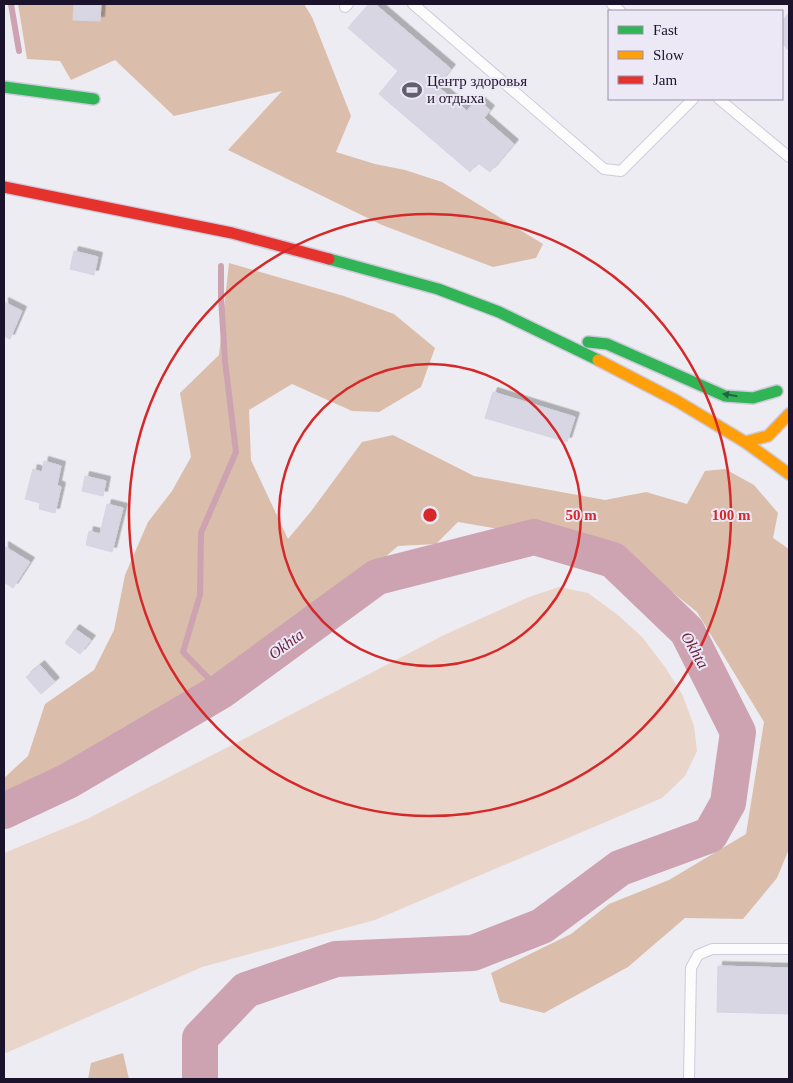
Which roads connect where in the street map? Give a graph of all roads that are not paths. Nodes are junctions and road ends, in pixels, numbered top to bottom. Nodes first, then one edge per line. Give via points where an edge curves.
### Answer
1 (413, 4) edge
2 (4, 87) edge
3 (94, 99) dead end
4 (692, 100) edge
5 (720, 100) edge
6 (789, 156) edge
7 (4, 187) edge
8 (554, 338) junction
9 (755, 411) dead end
10 (789, 414) edge
11 (747, 426) dead end
12 (745, 442) junction
13 (789, 474) edge
14 (789, 949) edge
15 (689, 1079) edge

1 - 4 lane via 604,169 621,171
2 - 3 main road
5 - 6 lane
7 - 8 main road via 232,233 438,288
9 -> 8 main road via 777,391 753,398 725,396 607,344
8 - 12 main road via 677,401
10 - 12 main road via 768,436
11 - 12 main road
12 - 13 main road
14 - 15 lane via 712,949 698,955 691,968

